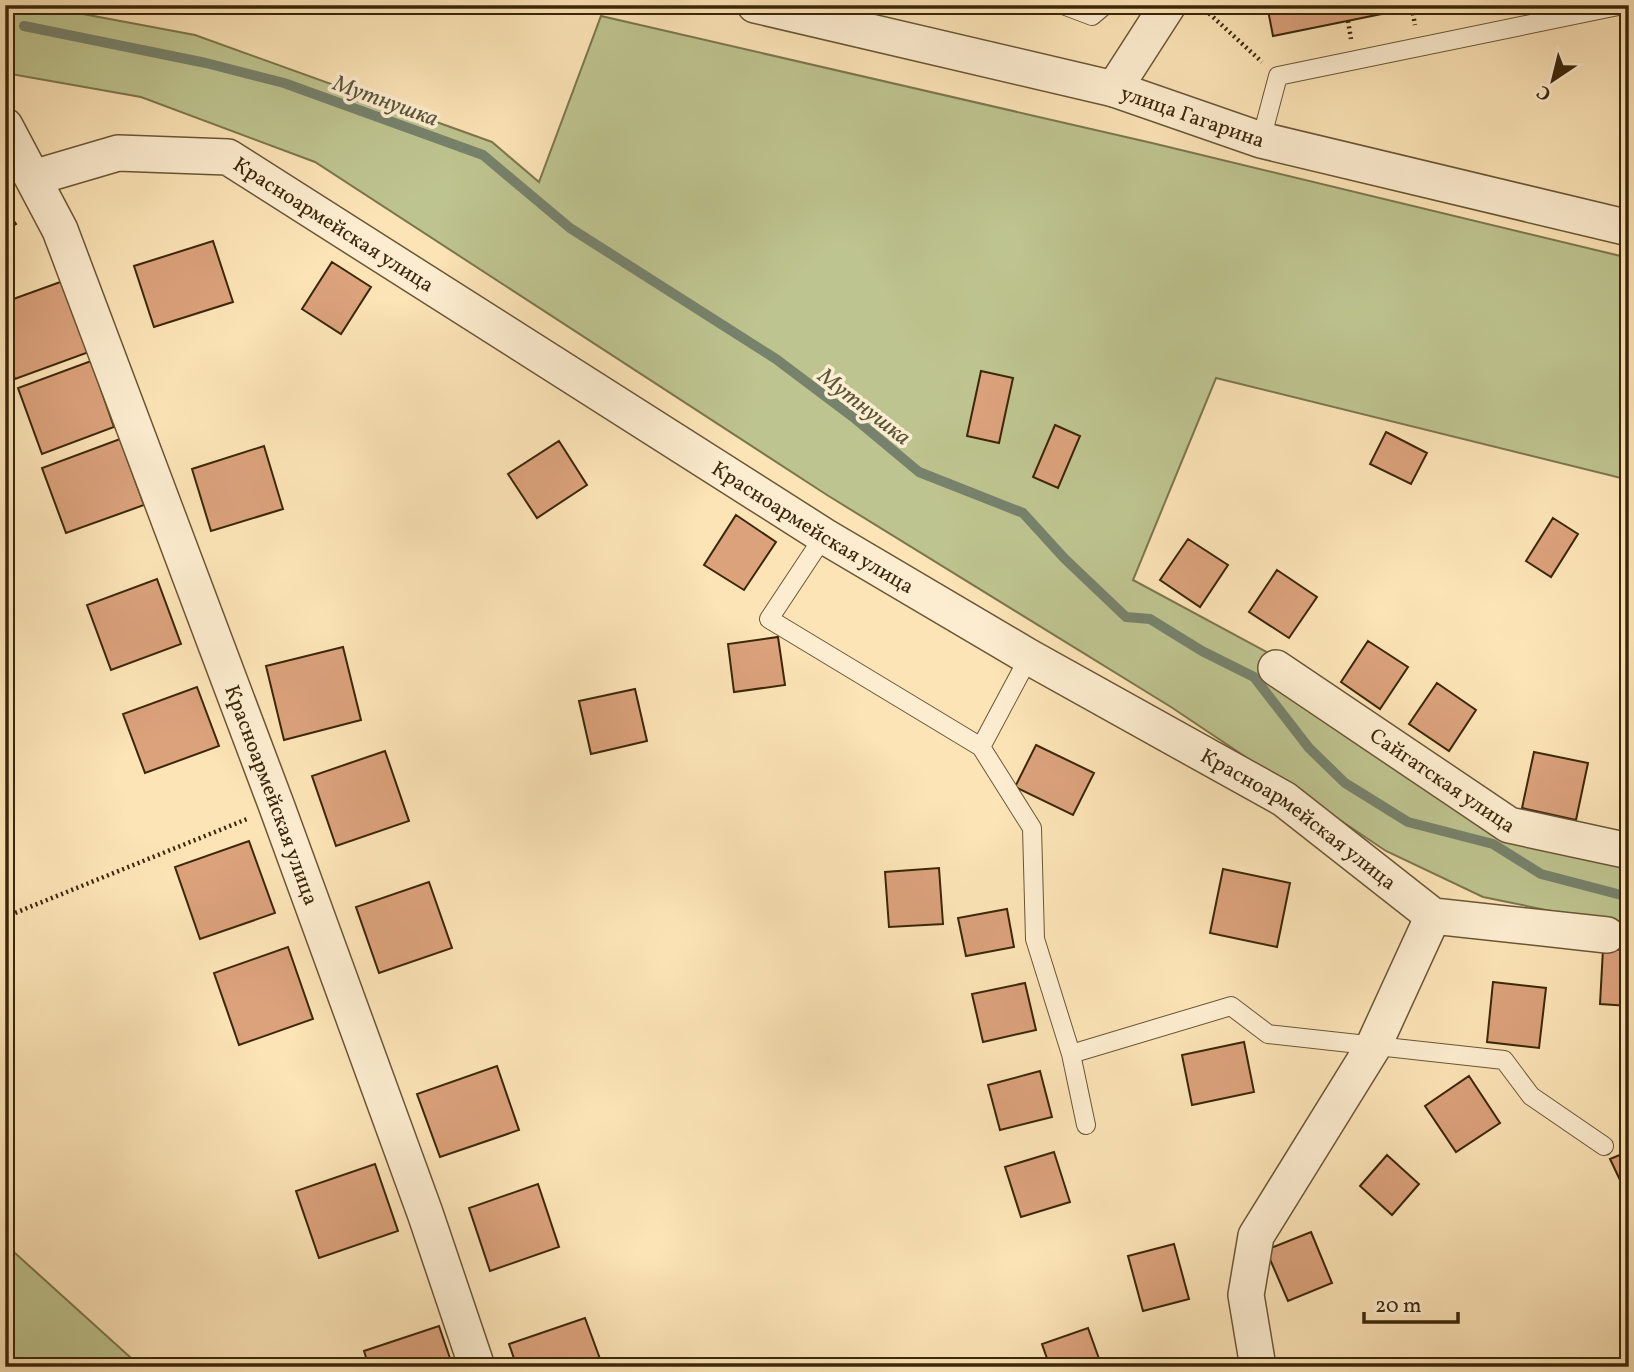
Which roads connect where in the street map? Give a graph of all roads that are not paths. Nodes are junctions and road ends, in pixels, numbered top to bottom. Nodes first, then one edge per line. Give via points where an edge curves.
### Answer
1 (755, 5) edge
2 (1063, 5) edge
3 (1105, 5) edge
4 (1168, 5) edge
5 (1623, 5) edge
6 (1114, 89) junction
7 (5, 125) edge
8 (1261, 141) junction
9 (33, 178) junction
10 (1629, 228) edge
11 (824, 536) junction
12 (1029, 657) junction
13 (1276, 668) dead end
14 (981, 747) junction
15 (1629, 851) edge
16 (1433, 916) junction
17 (1606, 935) dead end
18 (1373, 1047) junction
19 (1071, 1054) junction
20 (1086, 1125) dead end
21 (1604, 1146) dead end
22 (477, 1367) edge
23 (1258, 1367) edge

1 - 6 street, улица Гагарина
2 - 3 lane via 1092,16
4 - 6 street
5 - 8 lane via 1278,76
6 - 8 street, улица Гагарина
7 - 9 street
8 - 10 street, улица Гагарина
9 - 11 street, Красноармейская улица via 118,153 228,157
9 - 22 street, Красноармейская улица via 60,230 277,807
11 - 12 street, Красноармейская улица
11 - 14 lane via 769,619
12 - 14 lane
12 - 16 street, Красноармейская улица via 1284,799
13 - 15 street, Сайгатская улица via 1510,825
14 - 19 lane via 1032,828 1035,939
16 - 17 street
16 - 18 street
18 - 19 lane via 1268,1034 1231,1006
18 - 21 lane via 1504,1060 1531,1096
18 - 23 street via 1256,1236 1246,1295
19 - 20 lane

